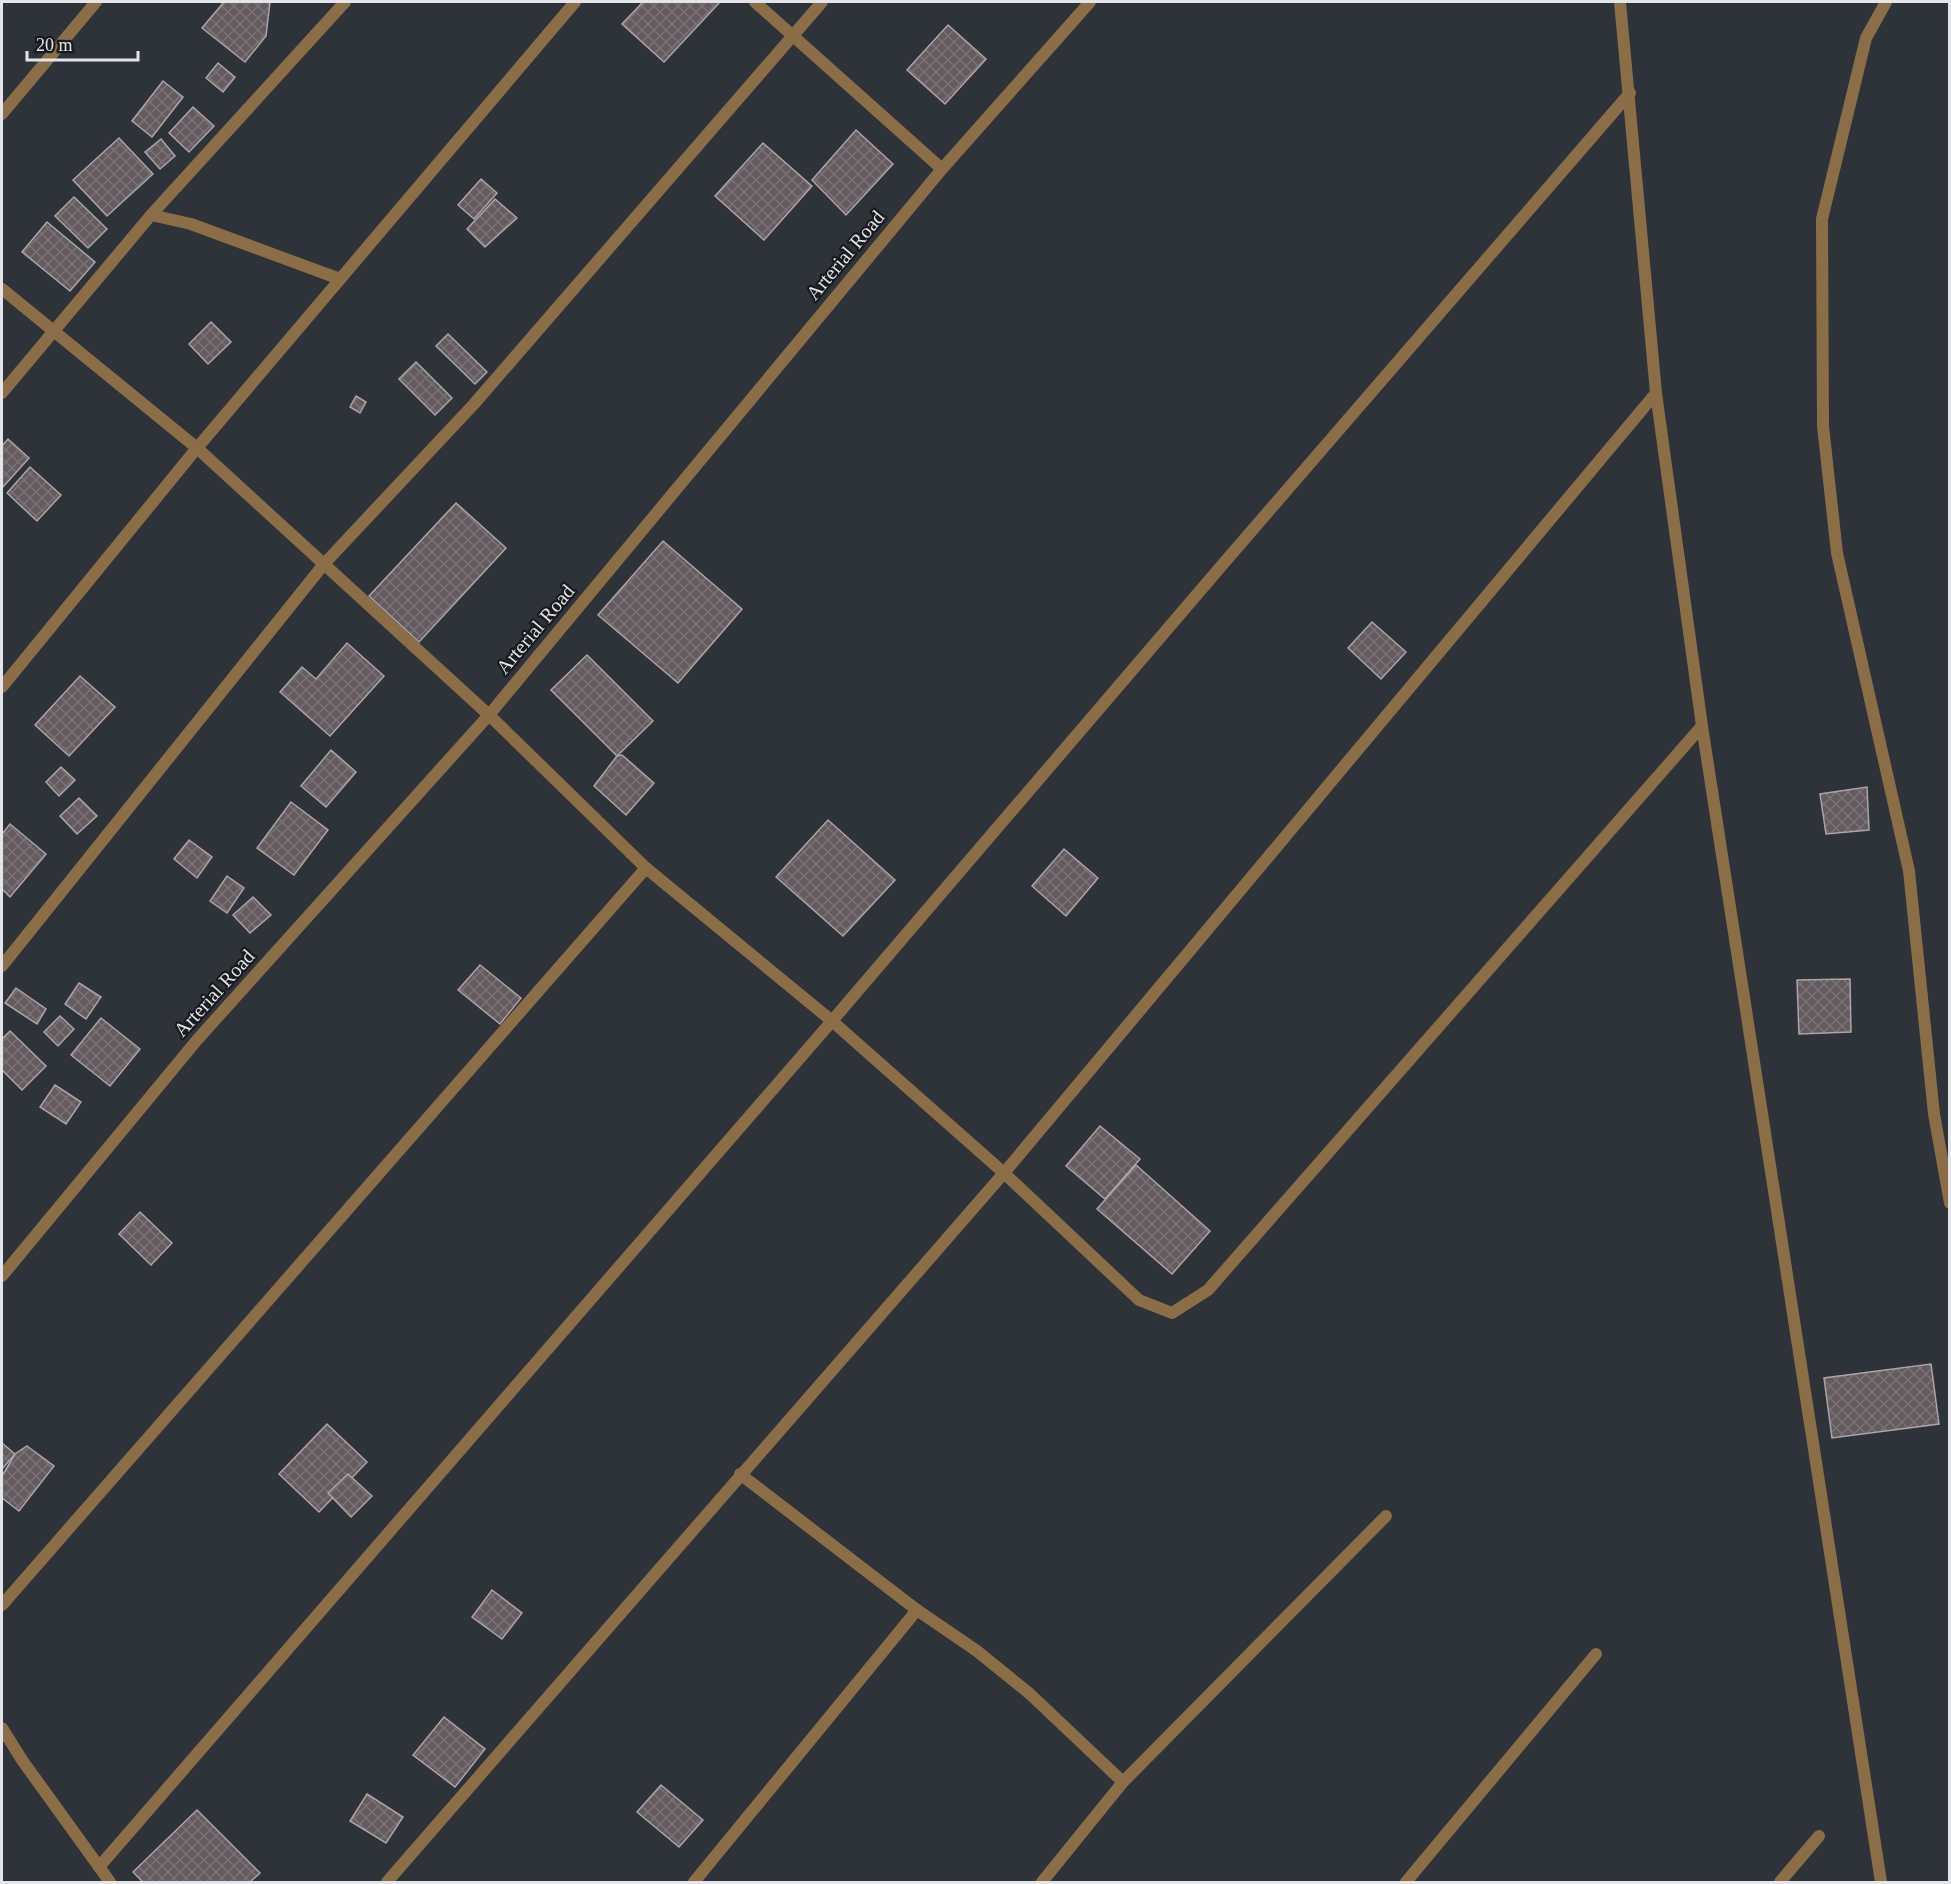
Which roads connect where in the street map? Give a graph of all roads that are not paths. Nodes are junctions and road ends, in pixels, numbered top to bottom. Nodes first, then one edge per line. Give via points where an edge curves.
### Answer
1 (96, 2) edge
2 (345, 2) edge
3 (575, 2) edge
4 (754, 2) edge
5 (822, 2) edge
6 (1090, 2) edge
7 (1620, 2) edge
8 (1886, 2) edge
9 (794, 36) junction
10 (1630, 93) junction
11 (2, 114) edge
12 (942, 169) junction
13 (151, 215) junction
14 (340, 279) junction
15 (2, 289) edge
16 (53, 332) junction
17 (2, 393) edge
18 (1656, 393) junction
19 (197, 448) junction
20 (324, 564) junction
21 (2, 687) edge
22 (489, 715) junction
23 (1702, 726) junction
24 (646, 868) junction
25 (2, 966) edge
26 (832, 1022) junction
27 (1004, 1173) junction
28 (1950, 1203) edge
29 (2, 1276) edge
30 (740, 1474) junction
31 (1386, 1516) dead end
32 (2, 1605) edge
33 (916, 1610) junction
34 (1596, 1654) dead end
35 (2, 1728) edge
36 (1123, 1782) junction
37 (1819, 1836) dead end
38 (99, 1867) junction
39 (110, 1882) edge
40 (387, 1882) edge
41 (694, 1882) edge
42 (1042, 1882) edge
43 (1406, 1882) edge
44 (1780, 1882) edge
45 (1881, 1882) edge

1 - 11 street
2 - 13 street
3 - 14 street
4 - 9 street
5 - 9 street
6 - 12 street, Arterial Road
7 - 10 street
8 - 28 street via 1866,38 1822,219 1823,426 1838,553 1909,871 1934,1114
9 - 12 street
9 - 20 street via 474,404
10 - 18 street
10 - 26 street
12 - 22 street, Arterial Road
13 - 14 street via 191,224
13 - 16 street
14 - 19 street
15 - 16 street
16 - 17 street
16 - 19 street
18 - 23 street
18 - 27 street
19 - 20 street
19 - 21 street
20 - 22 street
20 - 25 street
22 - 24 street
22 - 29 street, Arterial Road via 197,1040
23 - 27 street via 1208,1290 1172,1314 1139,1300
23 - 45 street
24 - 26 street
24 - 32 street
26 - 27 street
26 - 38 street
27 - 30 street
30 - 33 street
30 - 40 street
31 - 36 street
33 - 36 street via 977,1651 1030,1694
33 - 41 street
34 - 43 street
35 - 38 street
36 - 42 street
37 - 44 street
38 - 39 street

